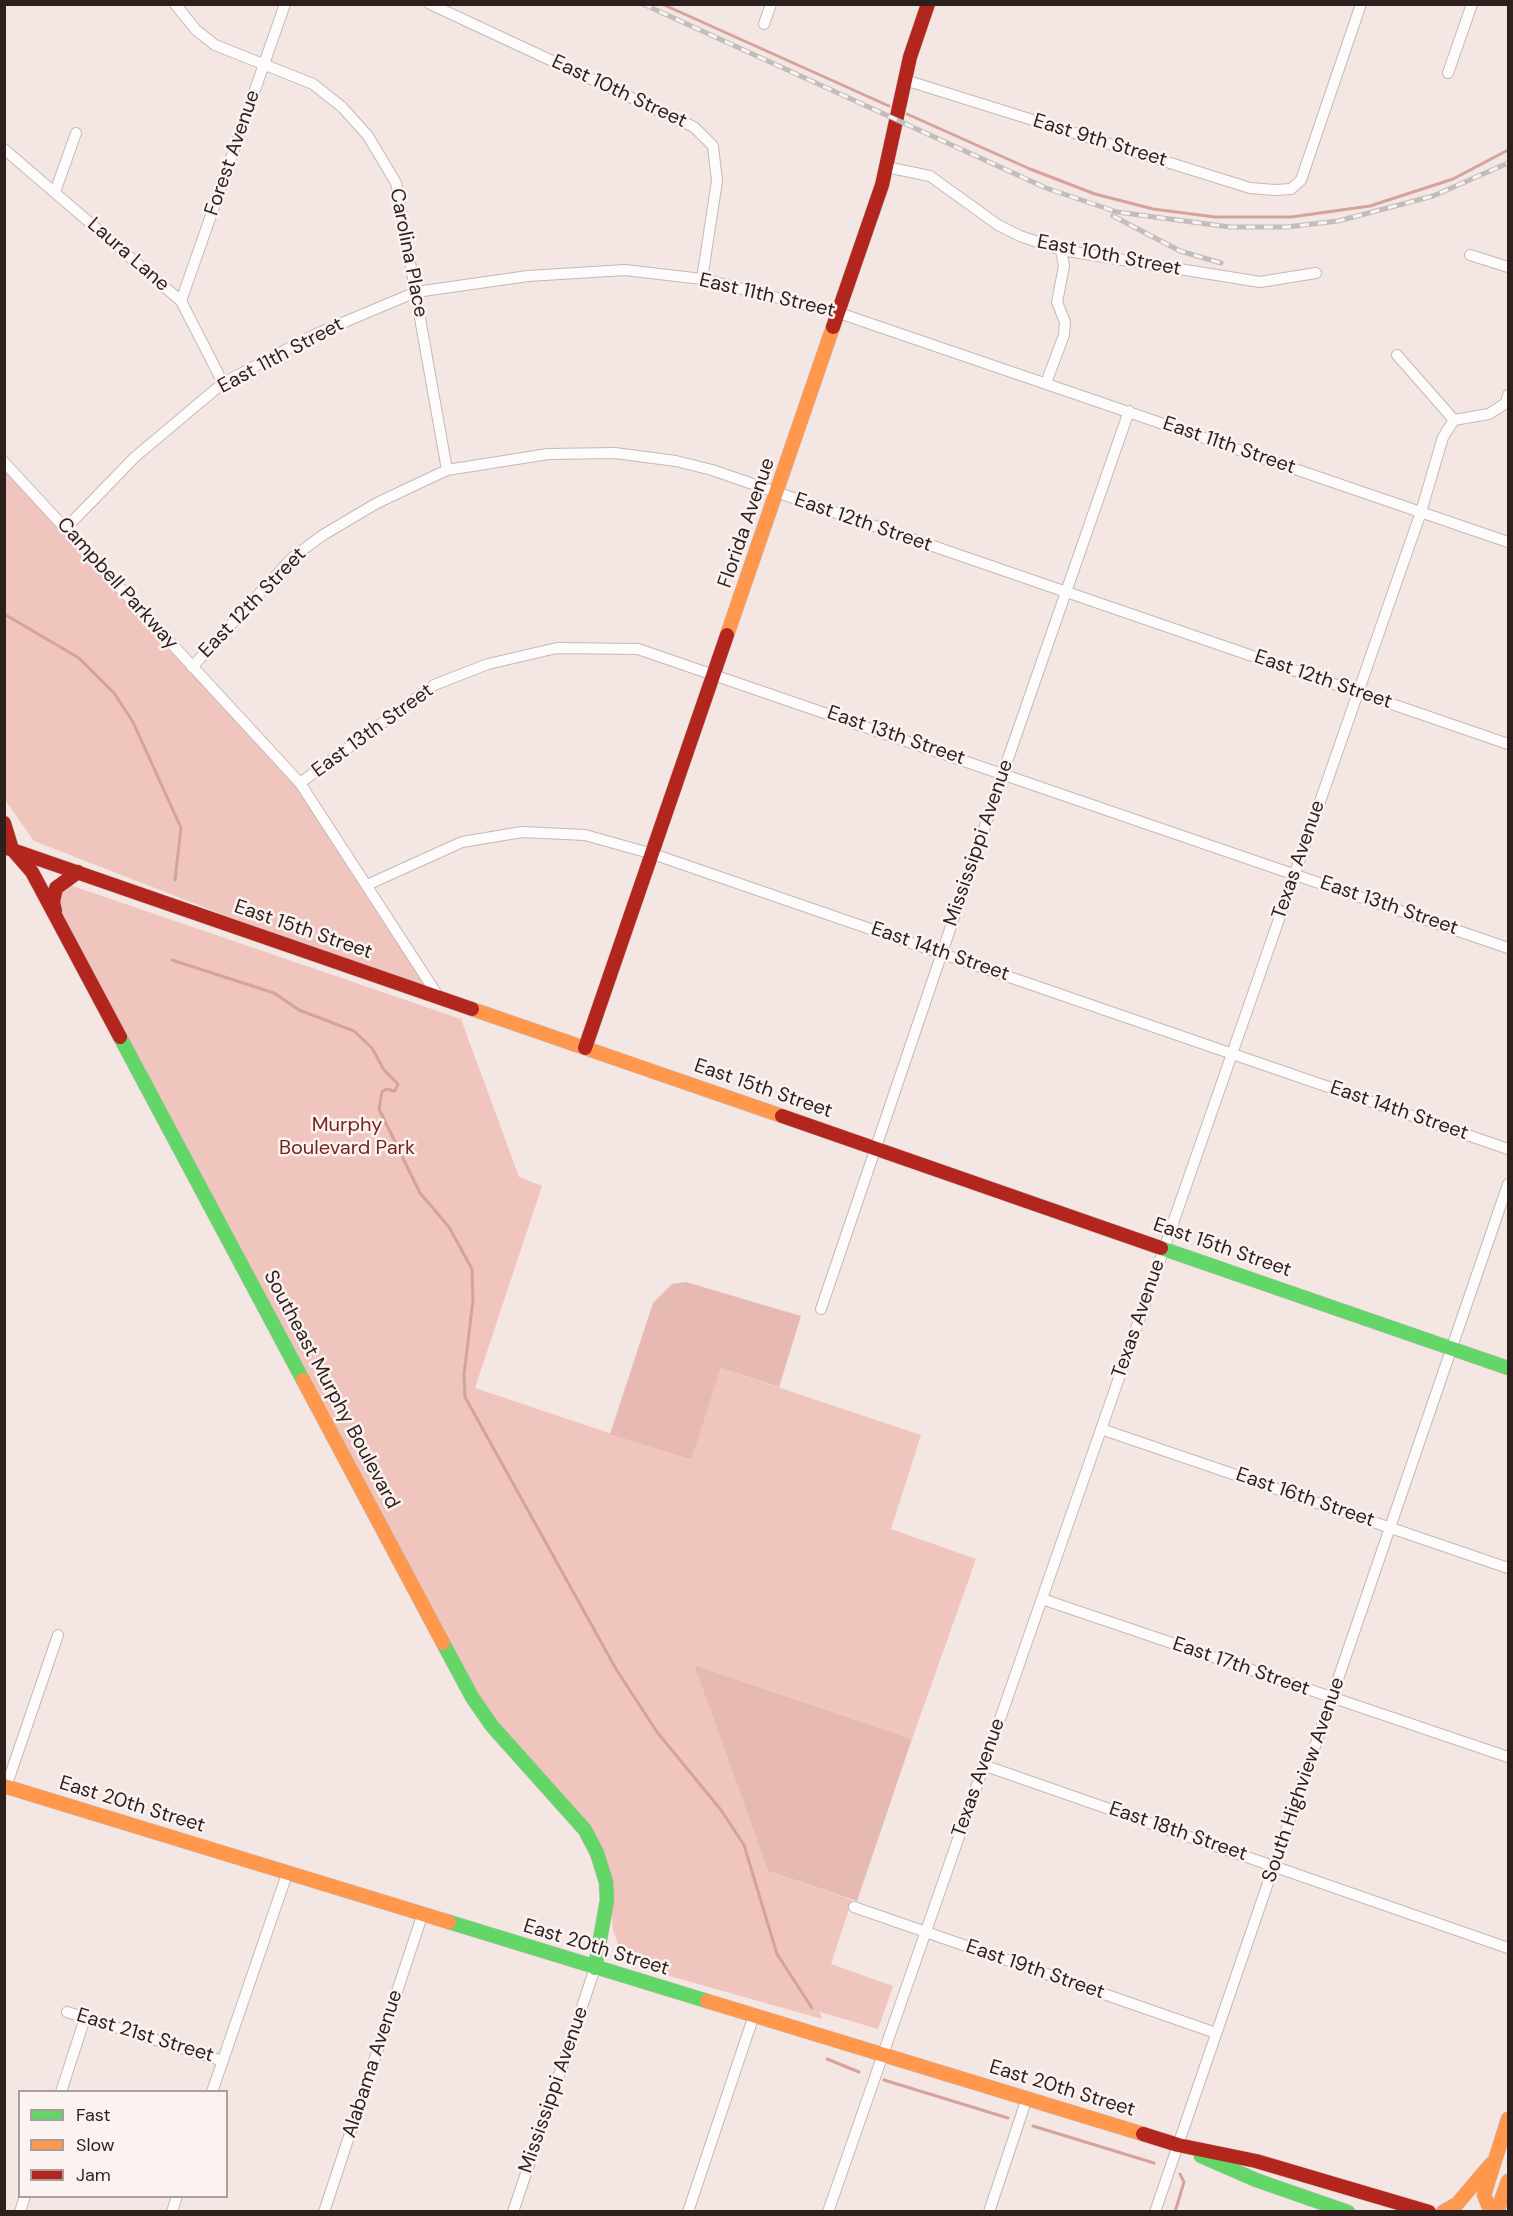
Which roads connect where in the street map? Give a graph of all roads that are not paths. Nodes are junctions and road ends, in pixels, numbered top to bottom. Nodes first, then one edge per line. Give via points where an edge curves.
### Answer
1 (175, 4) edge
2 (285, 4) edge
3 (430, 4) edge
4 (771, 4) edge
5 (928, 4) edge
6 (1361, 4) edge
7 (1472, 4) edge
8 (764, 24) dead end
9 (265, 63) junction
10 (1448, 73) dead end
11 (905, 80) junction
12 (76, 133) dead end
13 (4, 149) edge
14 (886, 167) junction
15 (55, 192) junction
16 (1061, 250) junction
17 (1470, 255) dead end
18 (1509, 267) edge
19 (1316, 273) dead end
20 (702, 279) junction
21 (416, 292) junction
22 (181, 301) junction
23 (839, 313) junction
24 (1397, 355) dead end
25 (223, 383) junction
26 (1046, 383) junction
27 (1509, 395) edge
28 (1129, 411) junction
29 (1454, 420) junction
30 (4, 462) edge
31 (447, 470) junction
32 (777, 494) junction
33 (1421, 512) junction
34 (66, 528) junction
35 (1509, 542) edge
36 (1065, 592) junction
37 (192, 667) junction
38 (715, 674) junction
39 (1357, 692) junction
40 (1509, 744) edge
41 (1003, 773) junction
42 (300, 783) junction
43 (4, 823) edge
44 (7, 852) edge
45 (653, 854) junction
46 (78, 872) junction
47 (1295, 873) junction
48 (367, 885) junction
49 (56, 916) junction
50 (1509, 948) edge
51 (942, 952) junction
52 (440, 999) junction
53 (585, 1048) junction
54 (1231, 1053) junction
55 (875, 1148) junction
56 (1509, 1149) edge
57 (1509, 1184) edge
58 (1164, 1248) junction
59 (821, 1309) dead end
60 (1453, 1349) junction
61 (1509, 1368) edge
62 (1101, 1429) junction
63 (1392, 1528) junction
64 (1509, 1568) edge
65 (1042, 1599) junction
66 (58, 1635) dead end
67 (1333, 1698) junction
68 (1509, 1757) edge
69 (983, 1765) junction
70 (5, 1786) edge
71 (1275, 1865) junction
72 (287, 1874) junction
73 (854, 1906) dead end
74 (422, 1916) junction
75 (925, 1931) junction
76 (1509, 1948) edge
77 (595, 1968) junction
78 (67, 2012) dead end
79 (754, 2015) junction
80 (86, 2018) junction
81 (1216, 2033) junction
82 (882, 2054) junction
83 (223, 2061) junction
84 (61, 2090) edge
85 (212, 2090) edge
86 (1027, 2098) junction
87 (1509, 2119) edge
88 (1178, 2145) junction
89 (1495, 2159) junction
90 (1509, 2181) edge
91 (1504, 2196) junction
92 (324, 2211) edge
93 (513, 2211) edge
94 (688, 2211) edge
95 (828, 2211) edge
96 (989, 2211) edge
97 (1155, 2211) edge
98 (1348, 2211) edge
99 (1429, 2211) edge
100 (1443, 2211) edge
101 (1491, 2211) edge
102 (1508, 2211) edge

1 - 9 street, Carolina Place via 196,30 215,45
2 - 9 street, Forest Avenue
3 - 20 street, East 10th Street via 694,127 713,146 717,181
4 - 8 street
5 - 11 main road, Florida Avenue
6 - 11 street, East 9th Street via 1301,180 1296,186 1275,190 1250,188
7 - 10 street
9 - 21 street, Carolina Place via 313,84 342,106 368,136 396,183
9 - 22 street, Forest Avenue
11 - 14 main road, Florida Avenue
12 - 15 street
13 - 15 street, Laura Lane
14 - 16 street, East 10th Street via 930,176 998,225
14 - 23 main road, Florida Avenue
15 - 22 street, Laura Lane
16 - 19 street, East 10th Street via 1260,282
16 - 26 street via 1064,266 1057,302 1065,322 1065,335
17 - 18 street
20 - 21 street, East 11th Street via 625,270 528,276
20 - 23 street, East 11th Street
21 - 25 street, East 11th Street via 316,334
21 - 31 street, Carolina Place
22 - 25 street, Laura Lane
23 - 26 street, East 11th Street
23 - 32 main road, Florida Avenue
24 - 29 street
25 - 34 street, East 11th Street via 135,458
26 - 28 street, East 11th Street
27 - 29 street via 1506,403 1489,414
28 - 33 street, East 11th Street
28 - 36 street, Mississippi Avenue
29 - 33 street, Texas Avenue via 1443,437
30 - 34 street, Campbell Parkway
31 - 32 street, East 12th Street via 548,454 615,453 712,470
31 - 37 street, East 12th Street via 377,502 293,557
32 - 36 street, East 12th Street
32 - 38 main road, Florida Avenue
33 - 35 street, East 11th Street
33 - 39 street, Texas Avenue
34 - 37 street, Campbell Parkway
36 - 39 street, East 12th Street
36 - 41 street, Mississippi Avenue
37 - 42 street, Campbell Parkway
38 - 41 street, East 13th Street
38 - 42 street, East 13th Street via 638,649 557,648 488,664 434,685
38 - 45 main road, Florida Avenue
39 - 40 street, East 12th Street
39 - 47 street, Texas Avenue
41 - 47 street, East 13th Street
41 - 51 street, Mississippi Avenue
42 - 48 street, Campbell Parkway
43 - 44 main road, Southeast Murphy Boulevard
44 - 46 main road, East 15th Street
44 - 49 main road, Southeast Murphy Boulevard via 32,872
45 - 48 street, East 14th Street via 585,835 522,832 462,842
45 - 51 street, East 14th Street
45 - 53 main road, Florida Avenue
46 - 49 main road via 56,888
46 - 52 main road, East 15th Street
47 - 50 street, East 13th Street
47 - 54 street, Texas Avenue
48 - 52 street, Campbell Parkway
49 - 77 main road, Southeast Murphy Boulevard via 472,1697 492,1726 585,1830 597,1853 607,1900
51 - 54 street, East 14th Street
51 - 55 street, Mississippi Avenue
52 - 53 main road, East 15th Street
53 - 55 main road, East 15th Street
54 - 56 street, East 14th Street
54 - 58 street, Texas Avenue
55 - 58 main road, East 15th Street
55 - 59 street, Mississippi Avenue
57 - 60 street, South Highview Avenue
58 - 60 main road, East 15th Street
58 - 62 street, Texas Avenue
60 - 61 main road, East 15th Street
60 - 63 street, South Highview Avenue
62 - 63 street, East 16th Street
62 - 65 street, Texas Avenue
63 - 64 street, East 16th Street
63 - 67 street, South Highview Avenue
65 - 67 street, East 17th Street
65 - 69 street, Texas Avenue
66 - 70 street
67 - 68 street, East 17th Street
67 - 71 street, South Highview Avenue
69 - 71 street, East 18th Street
69 - 75 street, Texas Avenue
70 - 72 main road, East 20th Street
71 - 76 street, East 18th Street
71 - 81 street, South Highview Avenue
72 - 74 main road, East 20th Street
72 - 83 street
73 - 75 street, East 19th Street
74 - 77 main road, East 20th Street
74 - 92 street, Alabama Avenue
75 - 81 street, East 19th Street
75 - 82 street, Texas Avenue
77 - 79 main road, East 20th Street
77 - 93 street, Mississippi Avenue
78 - 80 street, East 21st Street
79 - 82 main road, East 20th Street
79 - 94 street
80 - 83 street, East 21st Street
80 - 84 street
81 - 88 street, South Highview Avenue
82 - 86 main road, East 20th Street
82 - 95 street, Texas Avenue
83 - 85 street
86 - 88 main road, East 20th Street
86 - 96 street
87 - 89 main road
88 - 97 street, South Highview Avenue
88 - 98 main road, East 20th Street via 1256,2180
88 - 99 main road, East 20th Street via 1256,2161
89 - 100 main road via 1457,2204
89 - 101 main road via 1484,2195
90 - 91 main road
91 - 101 main road
91 - 102 main road

